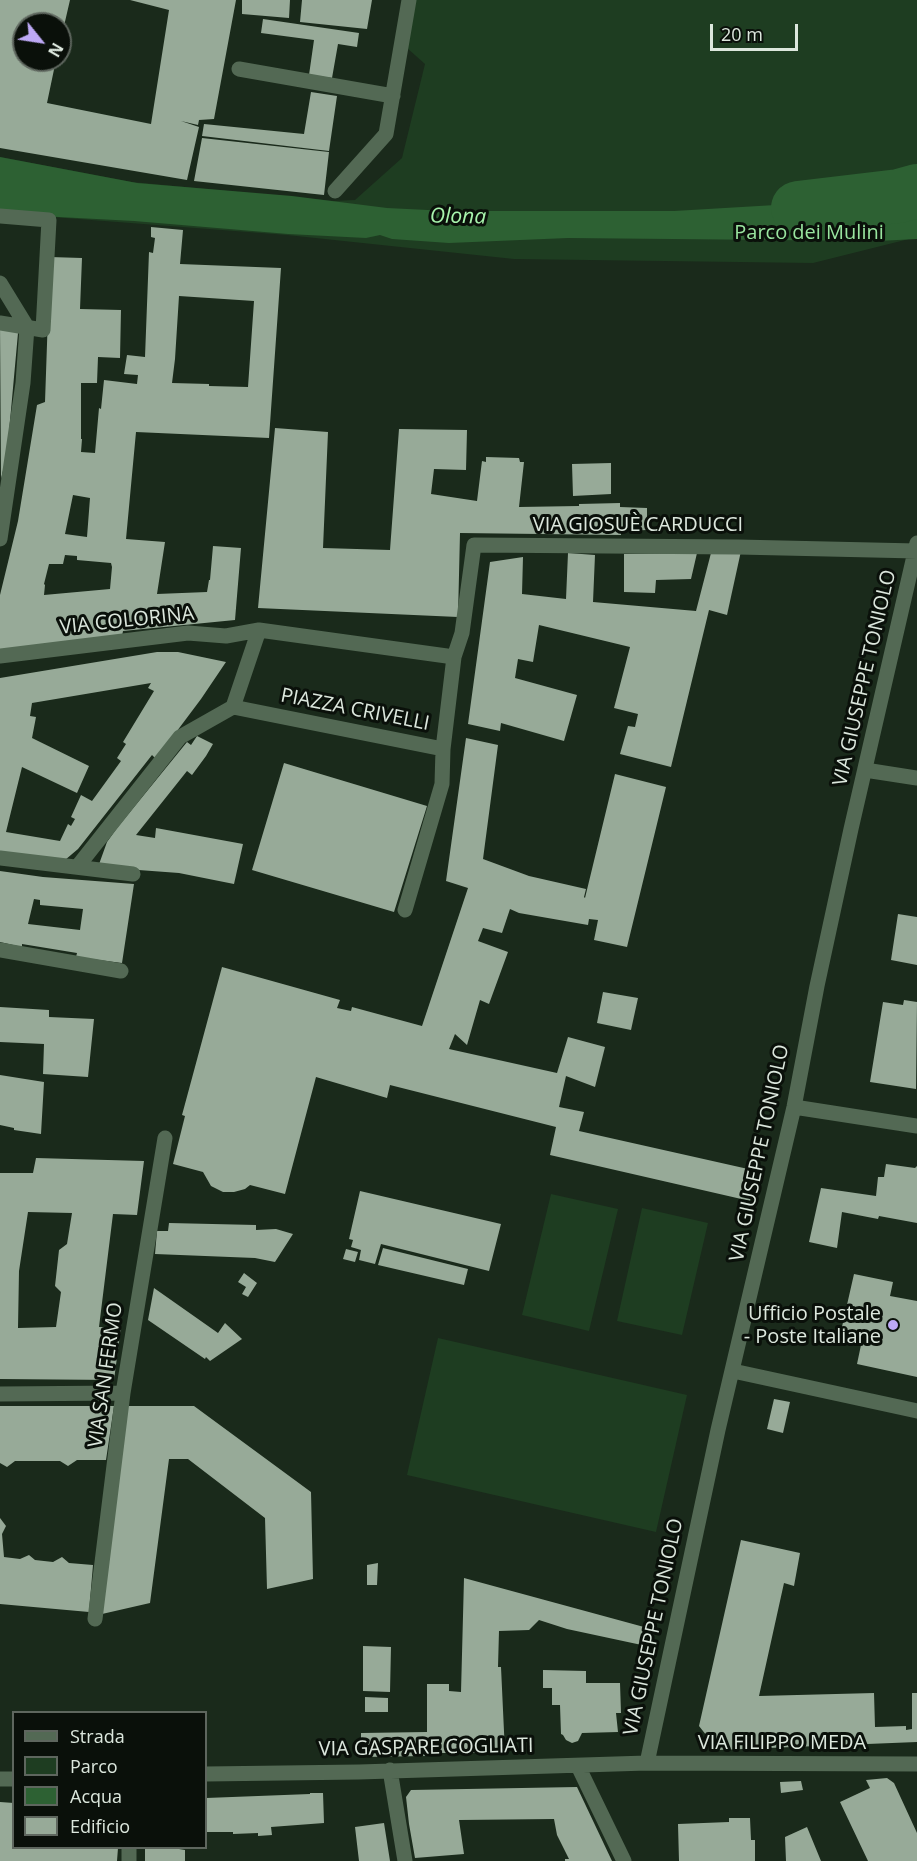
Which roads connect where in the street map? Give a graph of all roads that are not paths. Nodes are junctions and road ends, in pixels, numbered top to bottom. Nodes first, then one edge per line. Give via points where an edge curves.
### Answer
1 (409, 0) edge
2 (239, 69) dead end
3 (393, 96) junction
4 (335, 191) dead end
5 (0, 216) edge
6 (0, 283) edge
7 (0, 323) edge
8 (27, 327) junction
9 (0, 539) edge
10 (916, 549) edge
11 (259, 630) junction
12 (0, 657) edge
13 (454, 657) junction
14 (232, 708) junction
15 (443, 749) junction
16 (866, 770) junction
17 (917, 778) edge
18 (0, 858) edge
19 (78, 866) junction
20 (133, 874) dead end
21 (405, 910) dead end
22 (0, 950) edge
23 (121, 971) dead end
24 (794, 1107) junction
25 (917, 1126) edge
26 (165, 1138) dead end
27 (733, 1371) junction
28 (123, 1393) junction
29 (0, 1394) edge
30 (917, 1412) edge
31 (94, 1619) dead end
32 (646, 1763) junction
33 (578, 1766) junction
34 (916, 1766) edge
35 (390, 1770) junction
36 (207, 1774) edge
37 (405, 1861) edge
38 (624, 1861) edge

1 - 3 street
2 - 3 street
3 - 4 street via 386,134
5 - 8 street via 49,220 43,330
6 - 8 street
7 - 8 street
8 - 9 street via 23,383
10 - 13 street, VIA GIOSUÈ CARDUCCI via 474,545 462,633
10 - 16 street, VIA GIUSEPPE TONIOLO
11 - 12 street, VIA COLORINA via 226,636 188,633
11 - 13 street
11 - 14 street
13 - 15 street, PIAZZA CRIVELLI
14 - 15 street, PIAZZA CRIVELLI
14 - 19 street via 180,736
15 - 21 street via 442,784
16 - 17 street
16 - 24 street, VIA GIUSEPPE TONIOLO
18 - 19 street
19 - 20 street
22 - 23 street
24 - 25 street
24 - 27 street, VIA GIUSEPPE TONIOLO
26 - 28 street, VIA SAN FERMO
27 - 30 street
27 - 32 street, VIA GIUSEPPE TONIOLO
28 - 29 street
28 - 31 street, VIA SAN FERMO
32 - 33 street, VIA GASPARE COGLIATI
32 - 34 street, VIA FILIPPO MEDA
33 - 35 street, VIA GASPARE COGLIATI
33 - 38 street
35 - 36 street, VIA GASPARE COGLIATI
35 - 37 street

